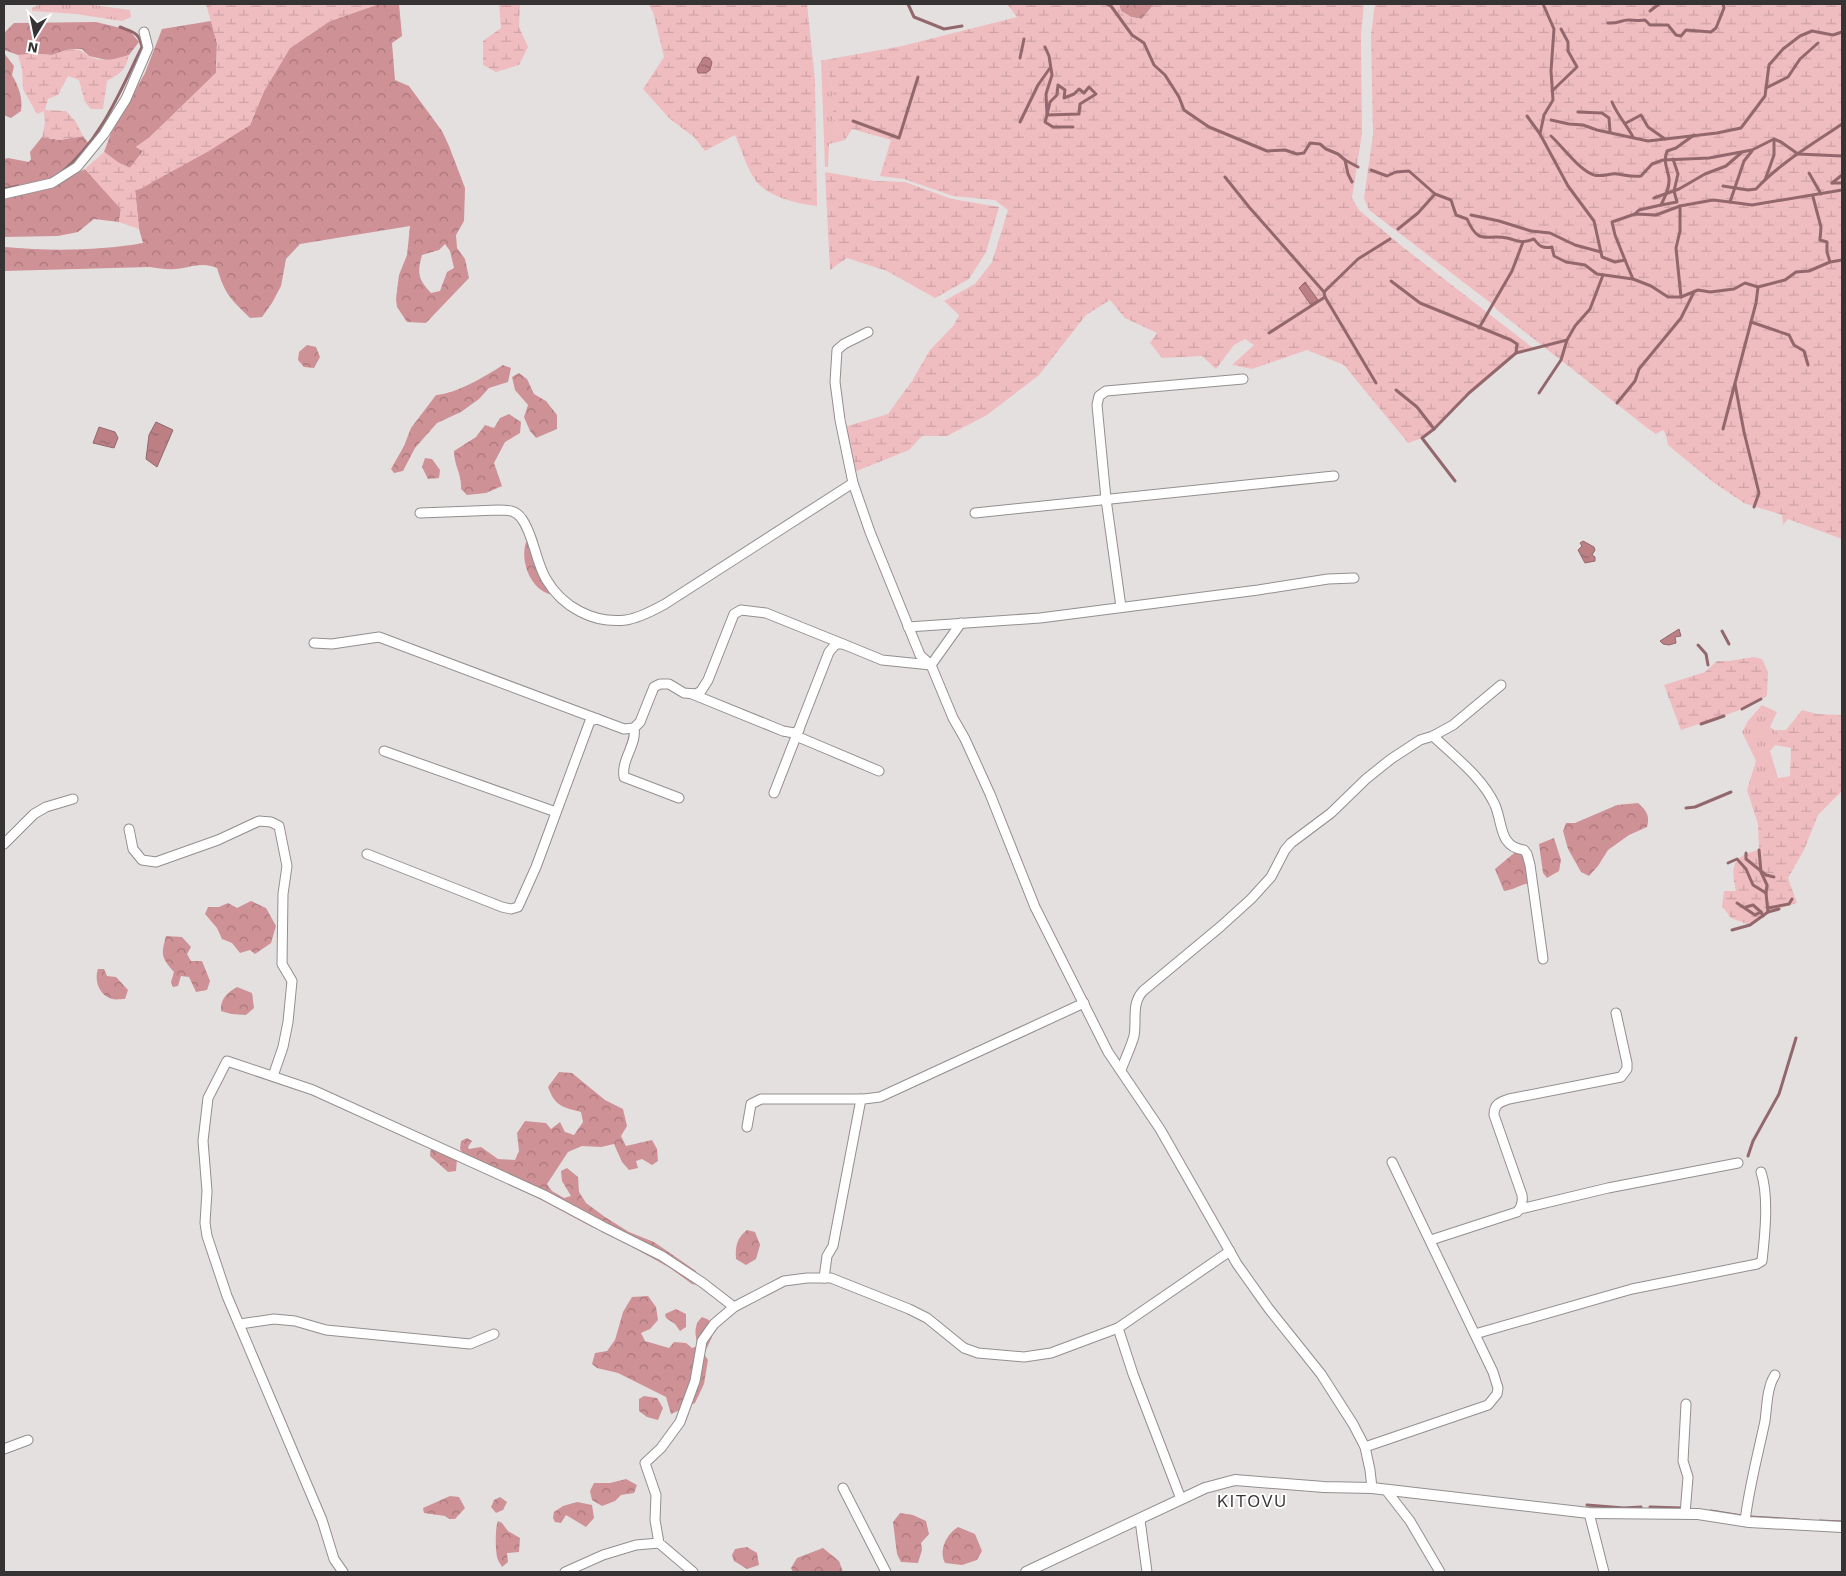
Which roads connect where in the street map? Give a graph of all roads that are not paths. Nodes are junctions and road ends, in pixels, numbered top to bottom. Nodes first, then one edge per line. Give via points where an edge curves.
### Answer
1 (144, 32) dead end
2 (4, 194) edge
3 (868, 332) dead end
4 (1243, 380) dead end
5 (1334, 476) dead end
6 (854, 483) junction
7 (1106, 499) junction
8 (420, 513) dead end
9 (975, 513) dead end
10 (1354, 578) dead end
11 (1121, 607) junction
12 (960, 623) junction
13 (908, 628) junction
14 (314, 642) dead end
15 (843, 644) junction
16 (931, 665) junction
17 (1501, 685) dead end
18 (689, 693) junction
19 (598, 719) junction
20 (634, 728) junction
21 (798, 733) junction
22 (1433, 736) junction
23 (384, 751) dead end
24 (879, 771) dead end
25 (774, 793) dead end
26 (679, 798) dead end
27 (73, 799) dead end
28 (556, 812) junction
29 (129, 829) dead end
30 (4, 844) edge
31 (367, 854) dead end
32 (1543, 959) dead end
33 (1084, 1003) junction
34 (1616, 1013) dead end
35 (1121, 1070) junction
36 (273, 1076) junction
37 (861, 1099) junction
38 (747, 1127) dead end
39 (1392, 1162) dead end
40 (1738, 1163) dead end
41 (1761, 1172) dead end
42 (1520, 1209) junction
43 (1431, 1240) junction
44 (1230, 1251) junction
45 (824, 1278) junction
46 (734, 1307) junction
47 (240, 1324) junction
48 (1118, 1328) junction
49 (494, 1334) dead end
50 (1475, 1334) junction
51 (1775, 1375) dead end
52 (1686, 1404) dead end
53 (28, 1440) dead end
54 (1365, 1447) junction
55 (4, 1449) edge
56 (844, 1488) dead end
57 (1372, 1488) junction
58 (1386, 1490) junction
59 (1181, 1499) junction
60 (1589, 1513) junction
61 (1685, 1514) junction
62 (1140, 1520) junction
63 (1744, 1521) junction
64 (1842, 1527) edge
65 (659, 1543) junction
66 (343, 1572) edge
67 (565, 1572) edge
68 (693, 1572) edge
69 (886, 1572) edge
70 (1026, 1572) edge
71 (1147, 1572) edge
72 (1440, 1572) edge
73 (1604, 1572) edge

1 - 2 street via 148,48 126,99 104,134 77,167 52,183
3 - 6 street via 839,347 836,354 837,402
4 - 7 street via 1102,393 1098,406
5 - 7 street
6 - 8 street via 659,607 628,620 597,619 562,599 546,580 529,534 516,513 508,510
6 - 13 street
7 - 9 street
7 - 11 street
10 - 11 street
11 - 12 street via 1040,618
12 - 13 street
12 - 16 street
13 - 16 street via 920,655
14 - 19 street via 332,644 379,637
15 - 16 street via 882,660
15 - 18 street via 766,614 741,610 734,614 708,680 701,691
15 - 21 street via 836,644 829,652
16 - 33 street via 1005,828 1035,906
17 - 22 street via 1461,720
18 - 20 street via 669,684 654,687 640,722
18 - 21 street via 783,731
19 - 20 street via 624,729
19 - 28 street via 590,721
20 - 26 street via 635,736 622,768 624,777
21 - 24 street
21 - 25 street
22 - 32 street via 1479,781 1495,805 1509,845 1527,854
22 - 35 street via 1420,740 1384,764 1331,813 1290,843 1271,877 1251,899 1138,997 1133,1037
23 - 28 street
27 - 30 street via 34,814
28 - 31 street via 523,898 518,907 511,909
29 - 36 street via 133,848 142,860 156,862 259,821 279,826 287,866 283,894 282,964 292,981 283,1048
33 - 35 street via 1108,1052
33 - 37 street via 880,1097
34 - 42 street via 1627,1064 1621,1077 1509,1099 1494,1107 1522,1195
35 - 44 street via 1160,1129
36 - 46 street via 337,1100 544,1195 662,1256
36 - 47 street via 228,1061 208,1098 203,1141 207,1191 205,1223 227,1296
37 - 38 street via 761,1099 751,1104
37 - 45 street
39 - 43 street
40 - 42 street
41 - 50 street via 1766,1191 1762,1260 1757,1264 1632,1289
42 - 43 street
43 - 50 street
44 - 48 street
44 - 54 street via 1256,1291 1321,1374
45 - 46 street via 784,1281
45 - 48 street via 844,1282 909,1309 927,1318 964,1348 978,1353 1024,1357 1051,1353
46 - 65 street via 714,1324 702,1341 695,1381 680,1422 645,1463 656,1495
47 - 49 street via 274,1319 326,1330 470,1344
47 - 66 street via 322,1520 334,1559
48 - 59 street
50 - 54 street via 1498,1388 1494,1400 1473,1411
51 - 63 street via 1771,1381
52 - 61 street via 1683,1461 1688,1477
53 - 55 street
54 - 57 street
56 - 69 street
57 - 58 street
57 - 59 street via 1235,1480
58 - 60 street
58 - 72 street
59 - 62 street
60 - 61 street
60 - 73 street
61 - 63 street
62 - 70 street
62 - 71 street
63 - 64 street
65 - 67 street via 611,1552
65 - 68 street

